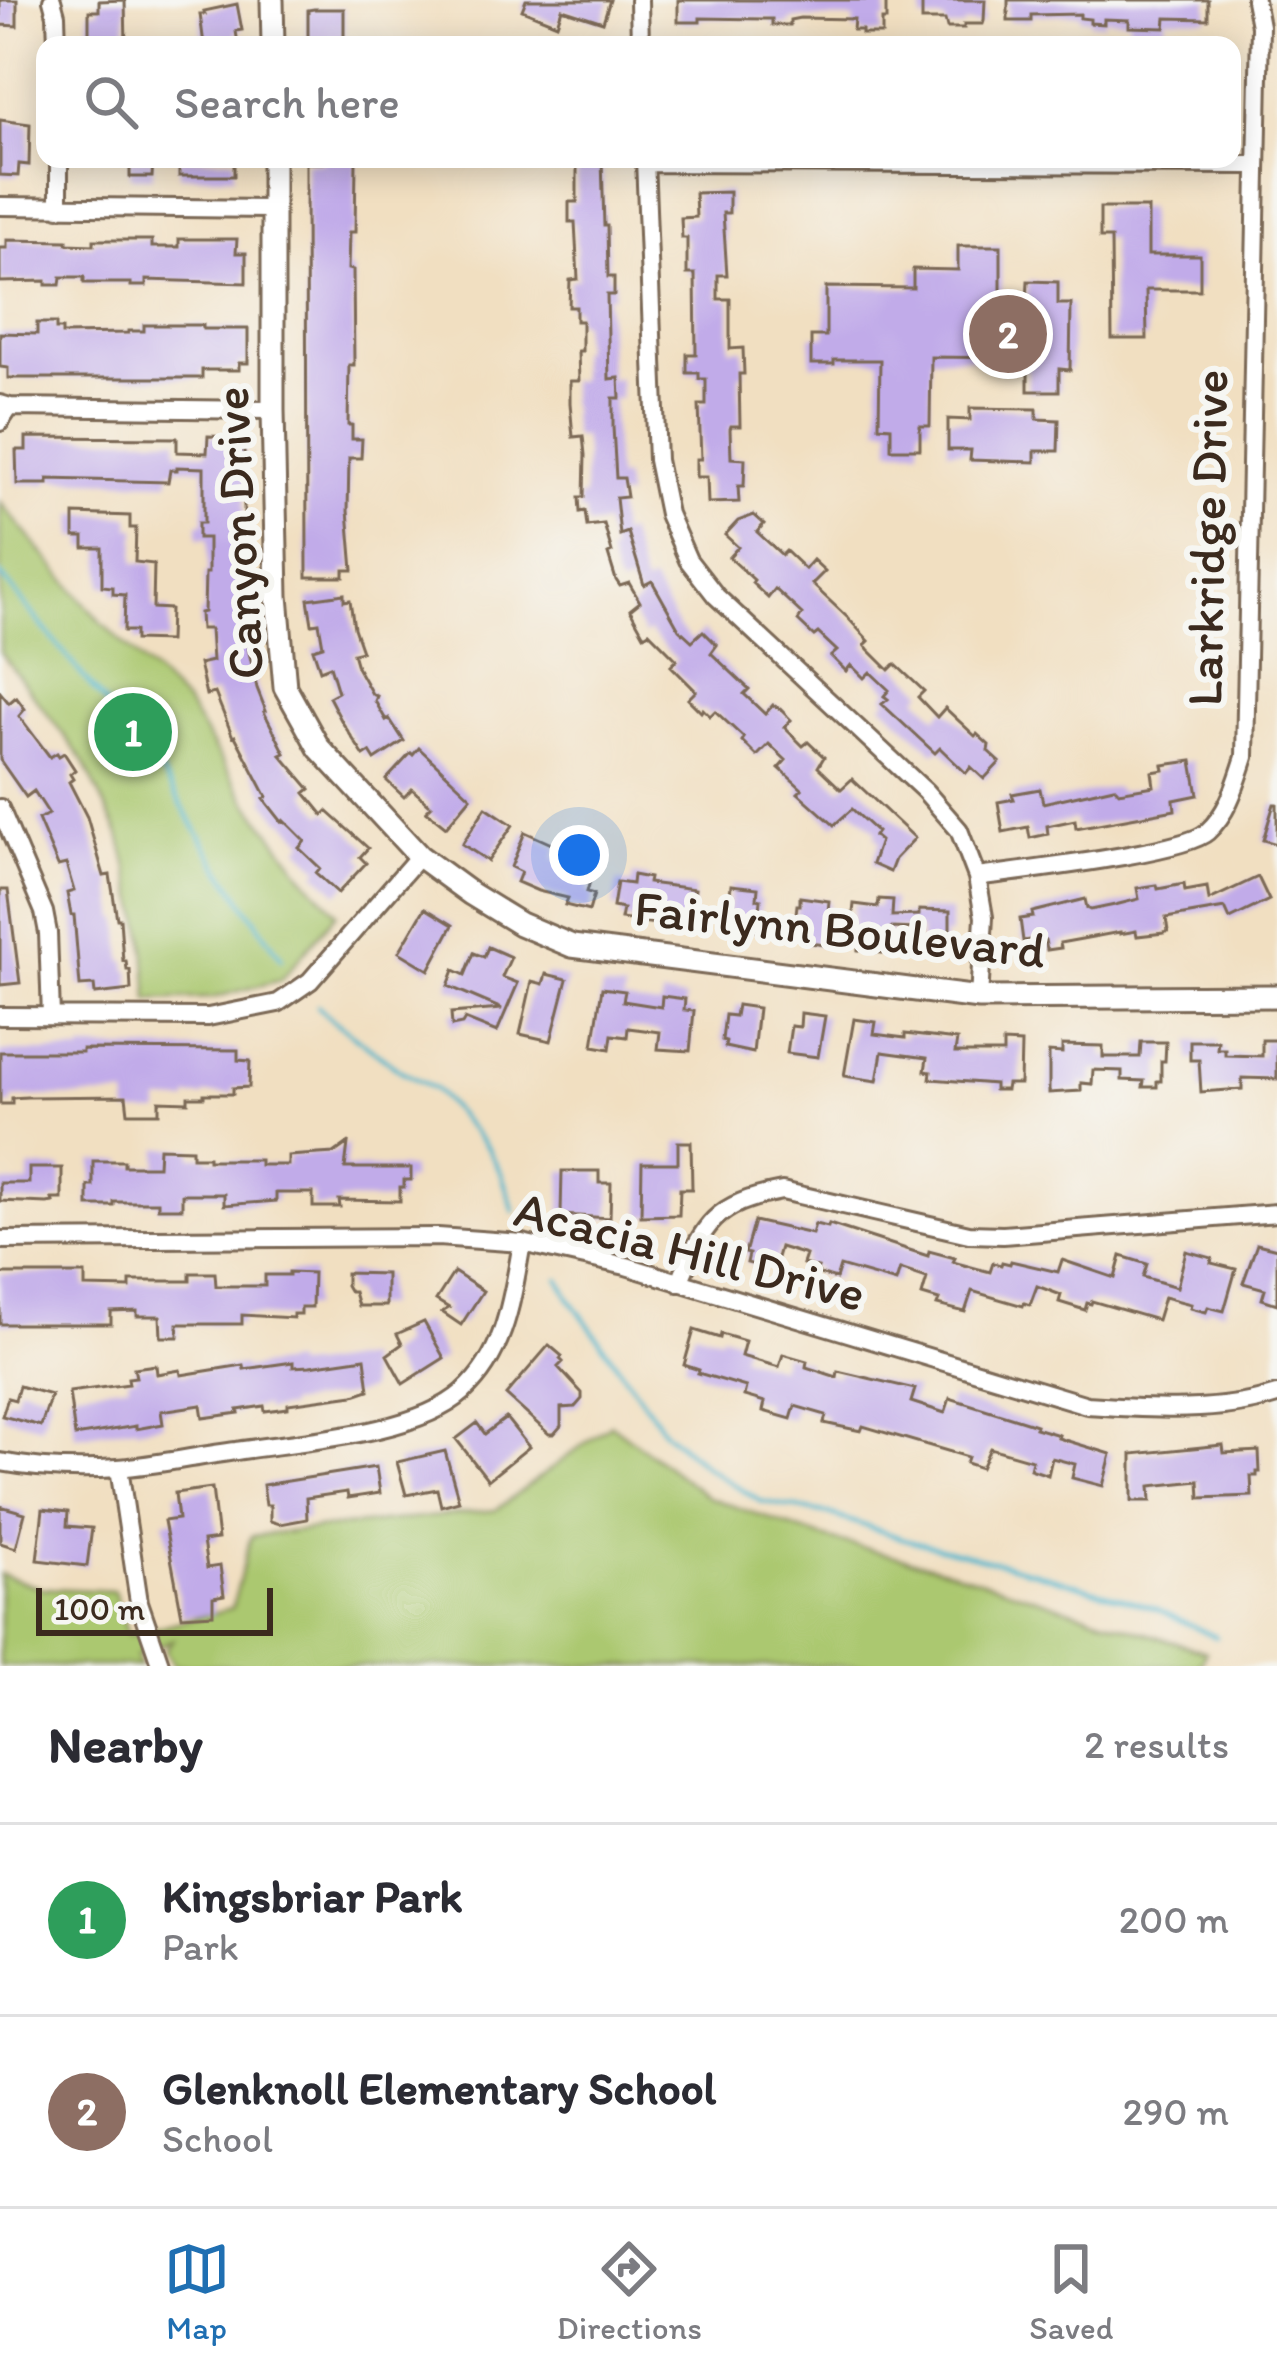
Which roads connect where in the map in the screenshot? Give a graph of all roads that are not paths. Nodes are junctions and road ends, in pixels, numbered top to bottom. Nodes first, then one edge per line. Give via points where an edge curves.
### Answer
1 (52, 0) edge
2 (272, 0) edge
3 (639, 0) edge
4 (1255, 0) edge
5 (57, 36) edge
6 (273, 36) edge
7 (640, 36) edge
8 (1241, 165) edge
9 (1256, 165) junction
10 (59, 168) edge
11 (273, 168) edge
12 (645, 168) edge
13 (0, 206) edge
14 (59, 208) junction
15 (273, 209) junction
16 (273, 410) junction
17 (3, 411) edge
18 (0, 808) edge
19 (419, 856) junction
20 (977, 877) junction
21 (1277, 996) edge
22 (980, 998) junction
23 (0, 1016) edge
24 (51, 1016) junction
25 (1277, 1213) edge
26 (0, 1240) edge
27 (522, 1244) junction
28 (679, 1283) junction
29 (1277, 1395) edge
30 (0, 1462) edge
31 (118, 1468) junction
32 (161, 1666) edge

1 - 5 street
2 - 6 street
3 - 7 street
4 - 9 street, Larkridge Drive
8 - 9 street
9 - 20 street, Larkridge Drive via 1245,757 1229,805 1204,835 1162,848
10 - 14 street
11 - 15 street, Canyon Drive
12 - 20 street via 657,460 688,560 716,596 925,790 959,830
13 - 14 street
14 - 15 street
15 - 16 street, Canyon Drive
16 - 17 street
16 - 19 street, Canyon Drive via 285,687 319,748
18 - 24 street via 44,912
19 - 22 street, Fairlynn Boulevard via 520,924 572,946
19 - 24 street via 310,980 278,1003 208,1017
20 - 22 street via 984,916
21 - 22 street, Fairlynn Boulevard
23 - 24 street
25 - 28 street via 969,1234 782,1191 751,1197 700,1232
26 - 27 street, Acacia Hill Drive via 439,1237
27 - 28 street, Acacia Hill Drive
27 - 31 street via 508,1321 486,1368 429,1415
28 - 29 street, Acacia Hill Drive via 1087,1406 1208,1408
30 - 31 street
31 - 32 street via 139,1603

